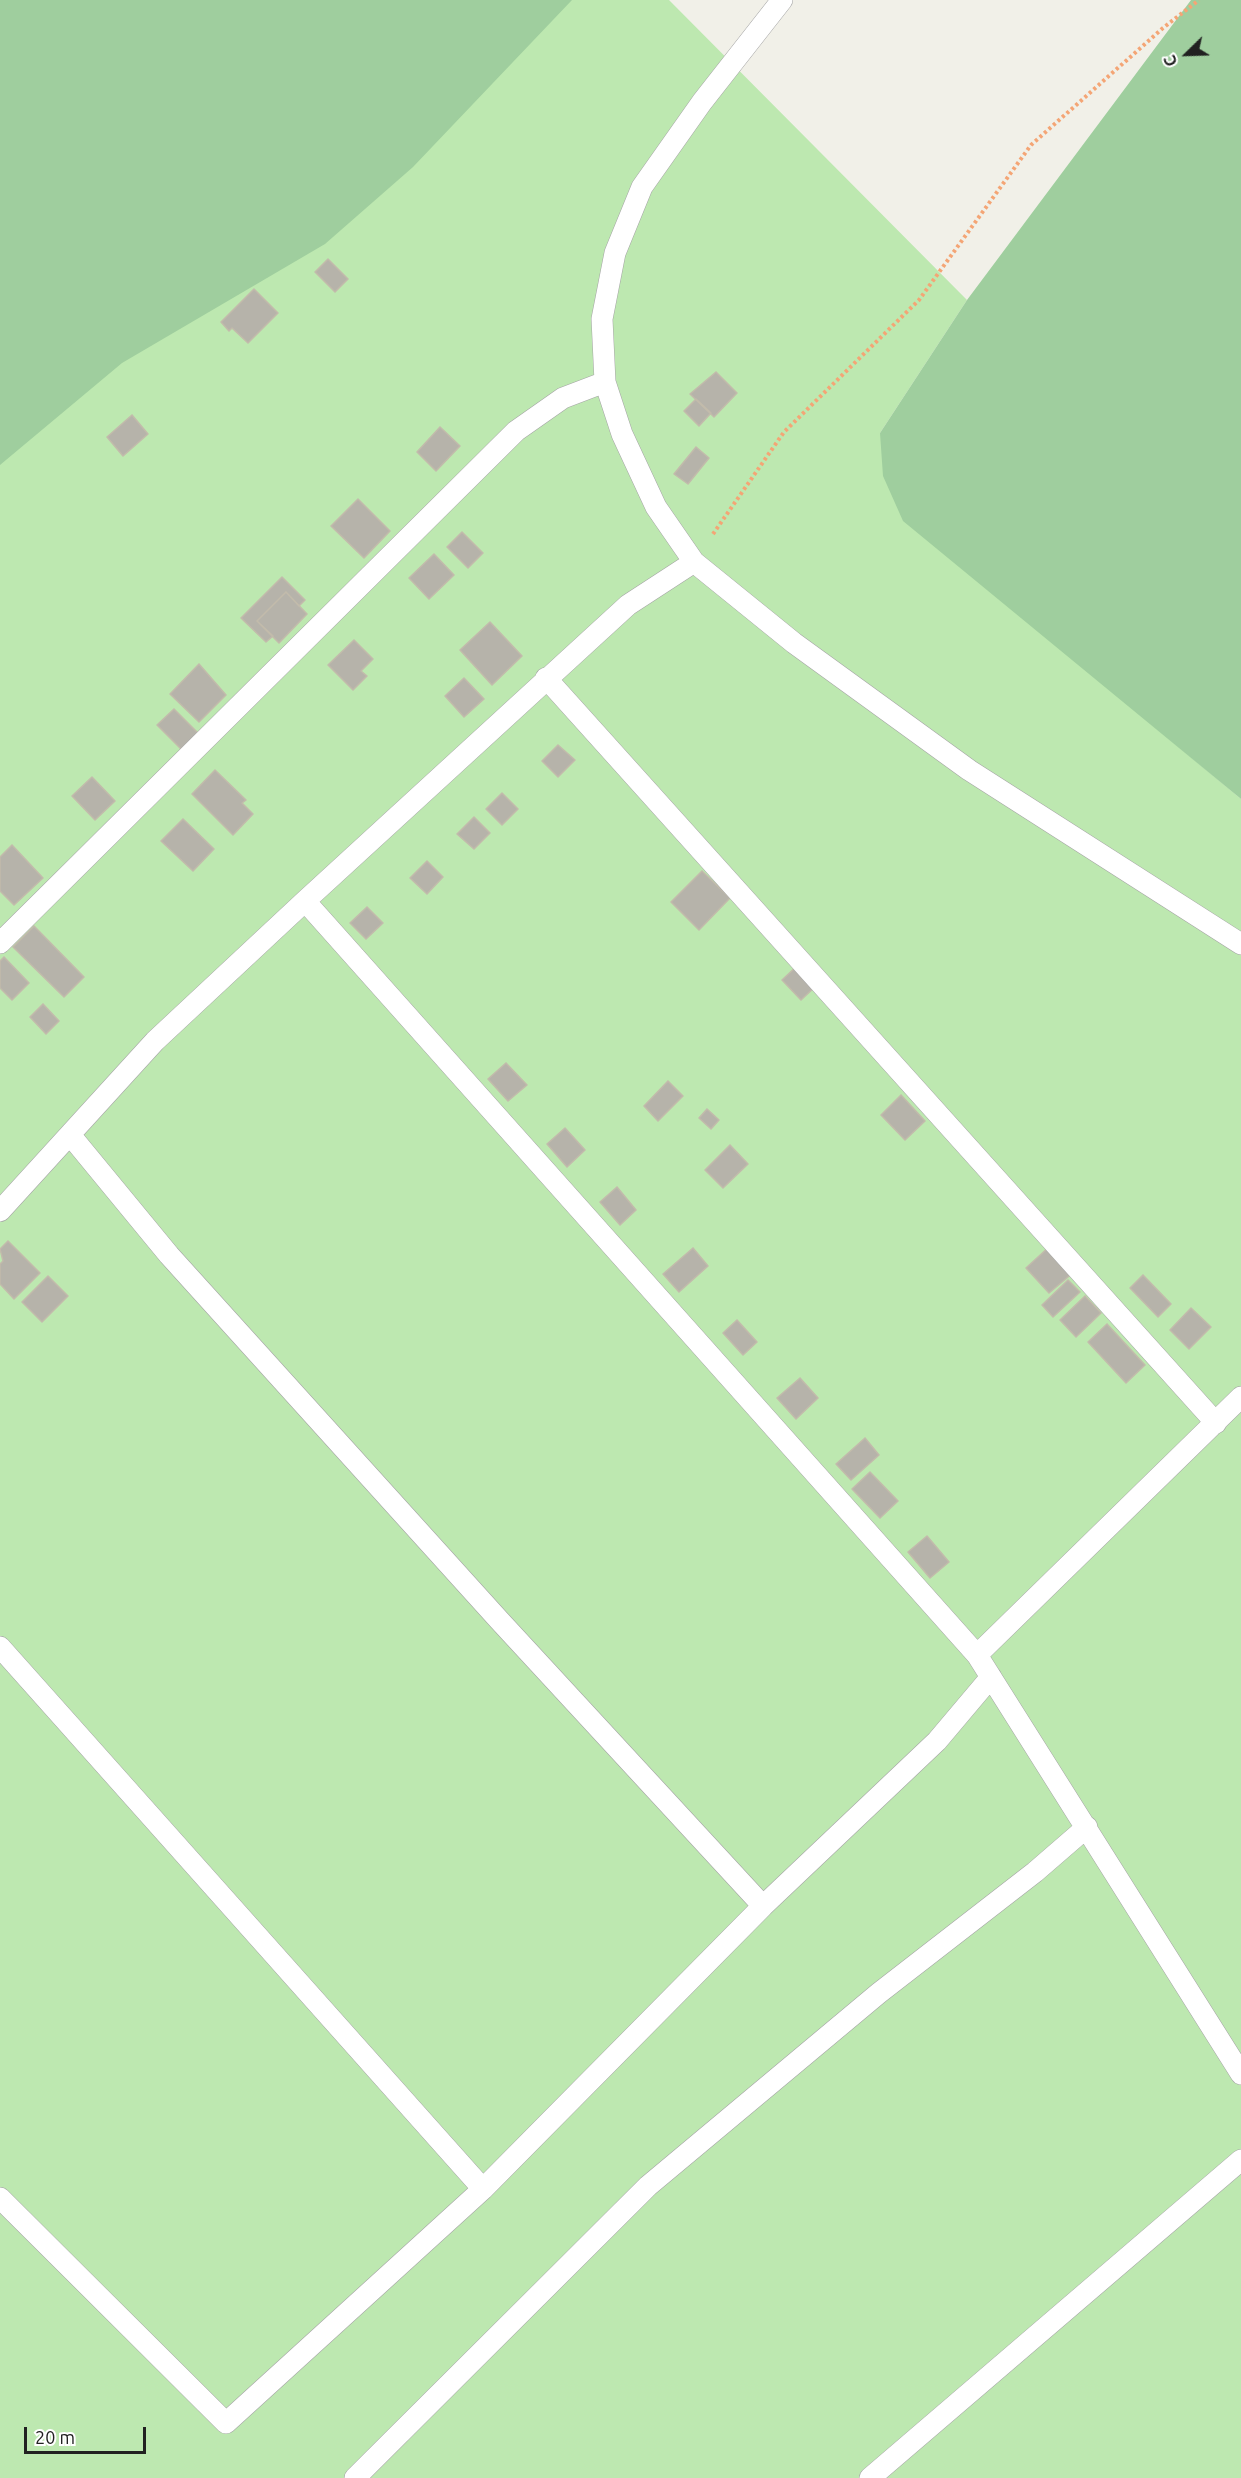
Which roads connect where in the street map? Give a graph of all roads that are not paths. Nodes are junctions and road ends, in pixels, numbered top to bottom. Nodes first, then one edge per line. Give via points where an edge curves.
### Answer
1 (782, 0) edge
2 (605, 382) junction
3 (694, 562) junction
4 (546, 678) junction
5 (305, 900) junction
6 (0, 943) edge
7 (1241, 944) edge
8 (71, 1136) junction
9 (0, 1211) edge
10 (1241, 1397) edge
11 (1216, 1424) junction
12 (0, 1647) edge
13 (977, 1655) junction
14 (991, 1677) junction
15 (1087, 1827) junction
16 (763, 1906) junction
17 (1241, 2074) edge
18 (1241, 2160) edge
19 (483, 2189) junction
20 (0, 2198) edge
21 (356, 2478) edge
22 (870, 2478) edge

1 - 2 lane via 642,187 615,253 602,319
2 - 3 lane via 622,434 656,507
2 - 6 lane via 563,398 516,431
3 - 4 lane via 628,605
3 - 7 lane via 794,643 969,770
4 - 5 lane
4 - 11 lane
5 - 8 lane via 155,1041
5 - 13 lane
8 - 9 lane
8 - 16 lane via 176,1263
10 - 11 lane
11 - 13 lane
12 - 19 lane
13 - 14 lane
14 - 15 lane
14 - 16 lane via 937,1742
15 - 17 lane
15 - 21 lane via 879,1993 648,2186
16 - 19 lane
18 - 22 lane
19 - 20 lane via 226,2423

